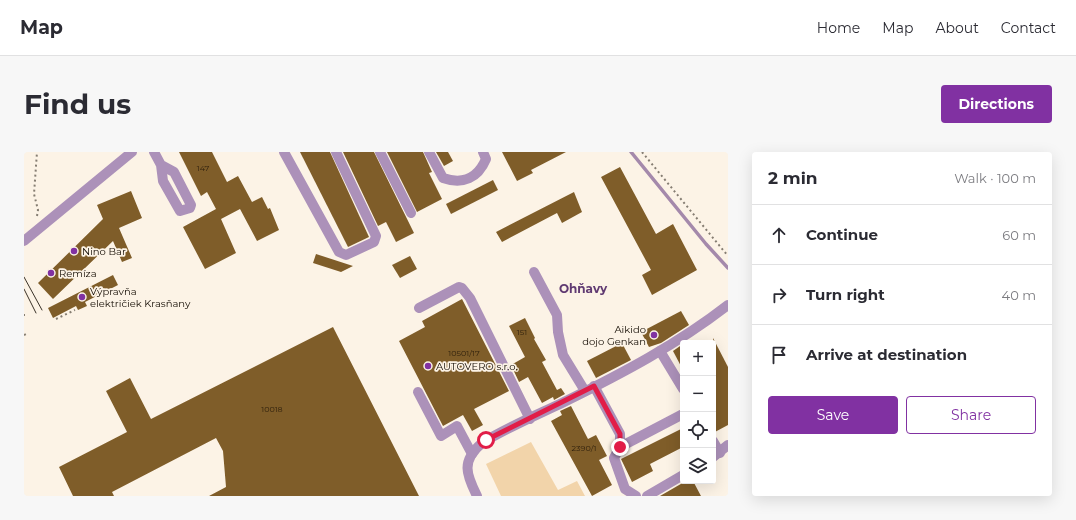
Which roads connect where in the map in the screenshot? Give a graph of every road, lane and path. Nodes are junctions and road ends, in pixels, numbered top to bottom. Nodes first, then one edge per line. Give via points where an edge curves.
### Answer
1 (37, 152) edge
2 (132, 152) edge
3 (154, 152) edge
4 (284, 152) edge
5 (336, 152) edge
6 (380, 152) edge
7 (429, 152) edge
8 (483, 152) edge
9 (642, 152) edge
10 (161, 165) dead end
11 (411, 212) dead end
12 (28, 238) edge
13 (728, 256) edge
14 (534, 272) dead end
15 (728, 305) edge
16 (419, 308) dead end
17 (75, 310) dead end
18 (56, 319) dead end
19 (660, 351) junction
20 (680, 384) edge
21 (594, 386) junction
22 (585, 391) junction
23 (418, 392) dead end
24 (680, 416) edge
25 (530, 419) junction
26 (728, 445) edge
27 (620, 447) junction
28 (472, 454) junction
29 (716, 455) edge
30 (680, 477) edge
31 (477, 496) edge
32 (636, 496) edge
33 (647, 496) edge

1 - 12 path via 34,194 38,210
2 - 12 lane
3 - 10 lane
4 - 5 lane via 339,252 346,255 374,242 376,236
6 - 11 lane
7 - 8 lane via 443,178 453,182 464,180 482,170 486,159
9 - 13 path
14 - 22 lane via 557,314 563,355
15 - 19 lane via 685,337
16 - 25 lane via 459,287 462,288 470,298
17 - 18 path
19 - 20 lane
19 - 21 lane
21 - 22 lane
21 - 27 lane via 620,434
22 - 25 lane
23 - 28 lane via 441,436 457,426
24 - 27 lane
25 - 28 lane via 486,440
26 - 29 lane
27 - 32 lane via 614,458 625,489
28 - 31 lane via 468,463 468,474
30 - 33 lane

